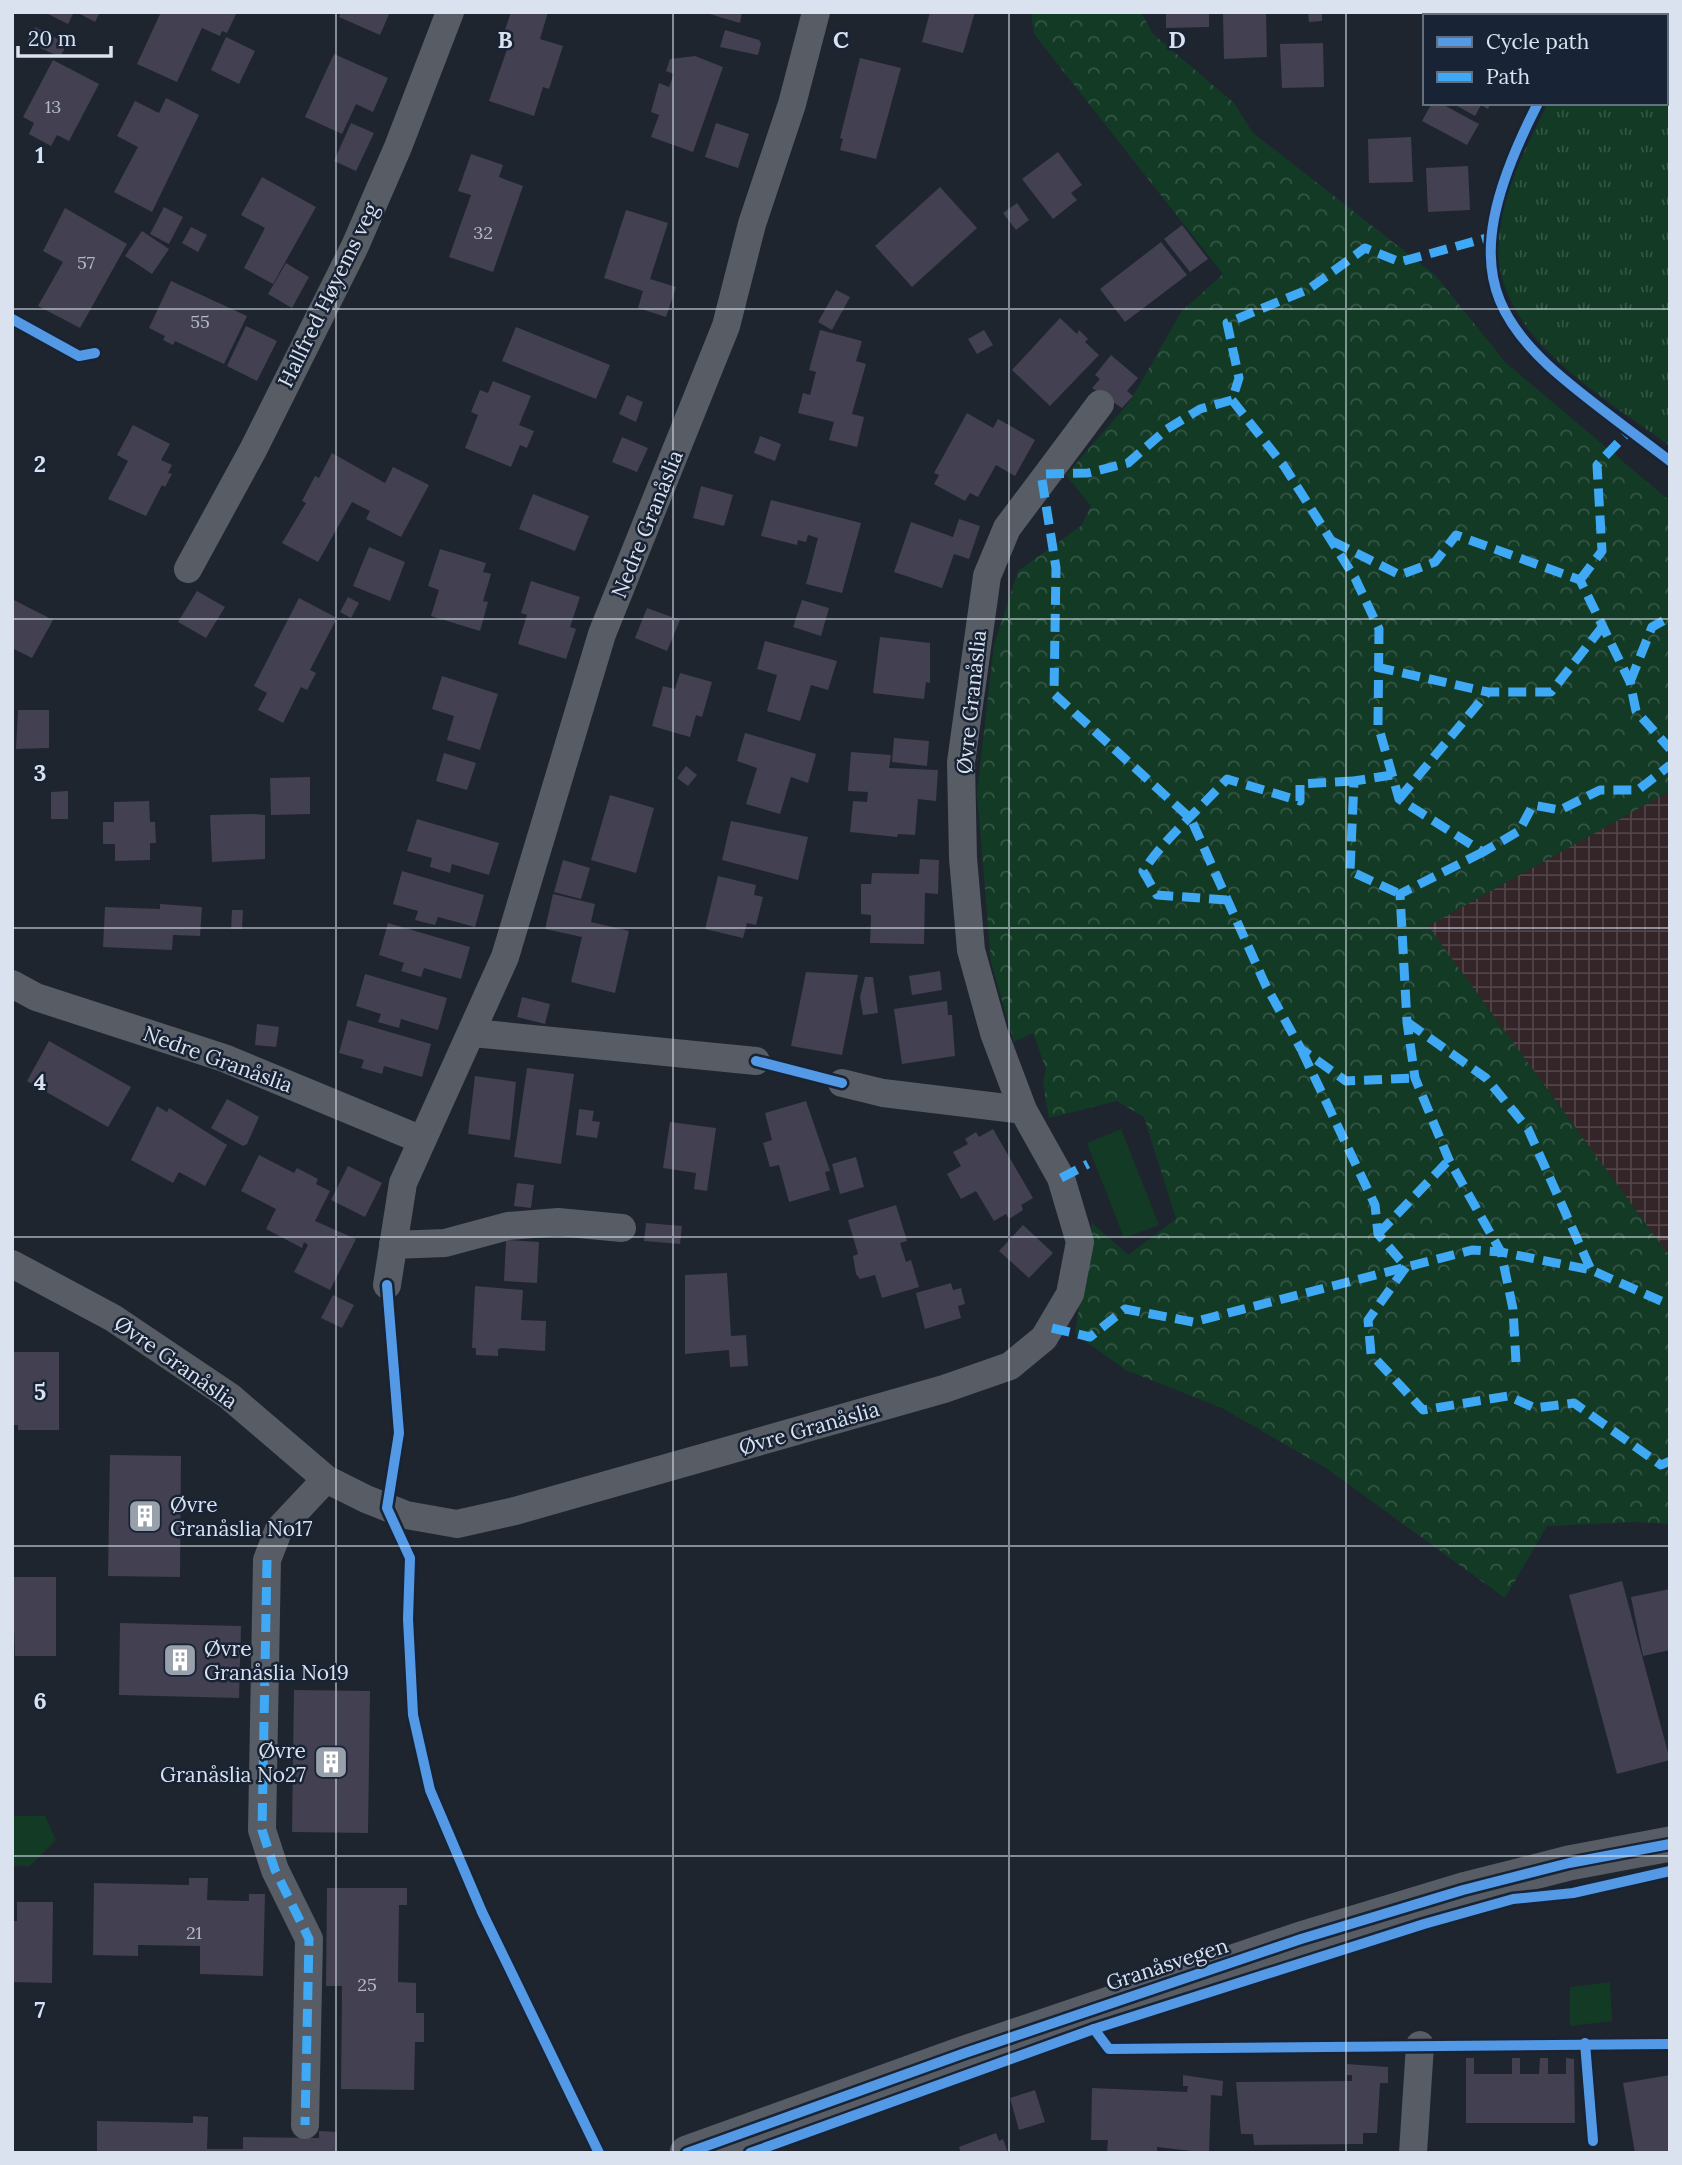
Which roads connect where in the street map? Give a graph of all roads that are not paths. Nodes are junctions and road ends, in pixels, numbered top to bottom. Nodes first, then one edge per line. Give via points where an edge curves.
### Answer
1 (450, 12) edge
2 (816, 12) edge
3 (1100, 404) dead end
4 (188, 569) dead end
5 (12, 984) edge
6 (473, 1033) junction
7 (755, 1061) dead end
8 (842, 1083) dead end
9 (1023, 1110) junction
10 (422, 1140) junction
11 (622, 1228) dead end
12 (393, 1245) junction
13 (12, 1264) edge
14 (387, 1285) dead end
15 (326, 1479) junction
16 (1670, 1844) edge
17 (1420, 2045) dead end
18 (305, 2125) dead end
19 (687, 2153) edge
20 (1413, 2153) edge

1 - 4 street, Hallfred Høyems veg via 355,246
2 - 6 street, Nedre Granåslia via 726,326 602,634 513,931
3 - 9 street, Øvre Granåslia via 1007,528 986,576 961,762 971,950 994,1033
5 - 10 street, Nedre Granåslia via 36,997 224,1058
6 - 7 street
6 - 10 street, Nedre Granåslia
8 - 9 street via 883,1093
9 - 15 street, Øvre Granåslia via 1061,1178 1080,1242 1070,1294 1052,1328 1010,1366 931,1393 457,1524 406,1515
10 - 12 street, Nedre Granåslia via 403,1183
11 - 12 street via 558,1222 508,1226 445,1243
12 - 14 street, Nedre Granåslia
13 - 15 street, Øvre Granåslia via 113,1318 229,1396
15 - 18 street via 279,1528 267,1560 262,1830 275,1870 309,1939
16 - 19 street, Granåsvegen via 1476,1886 1301,1939
17 - 20 street

